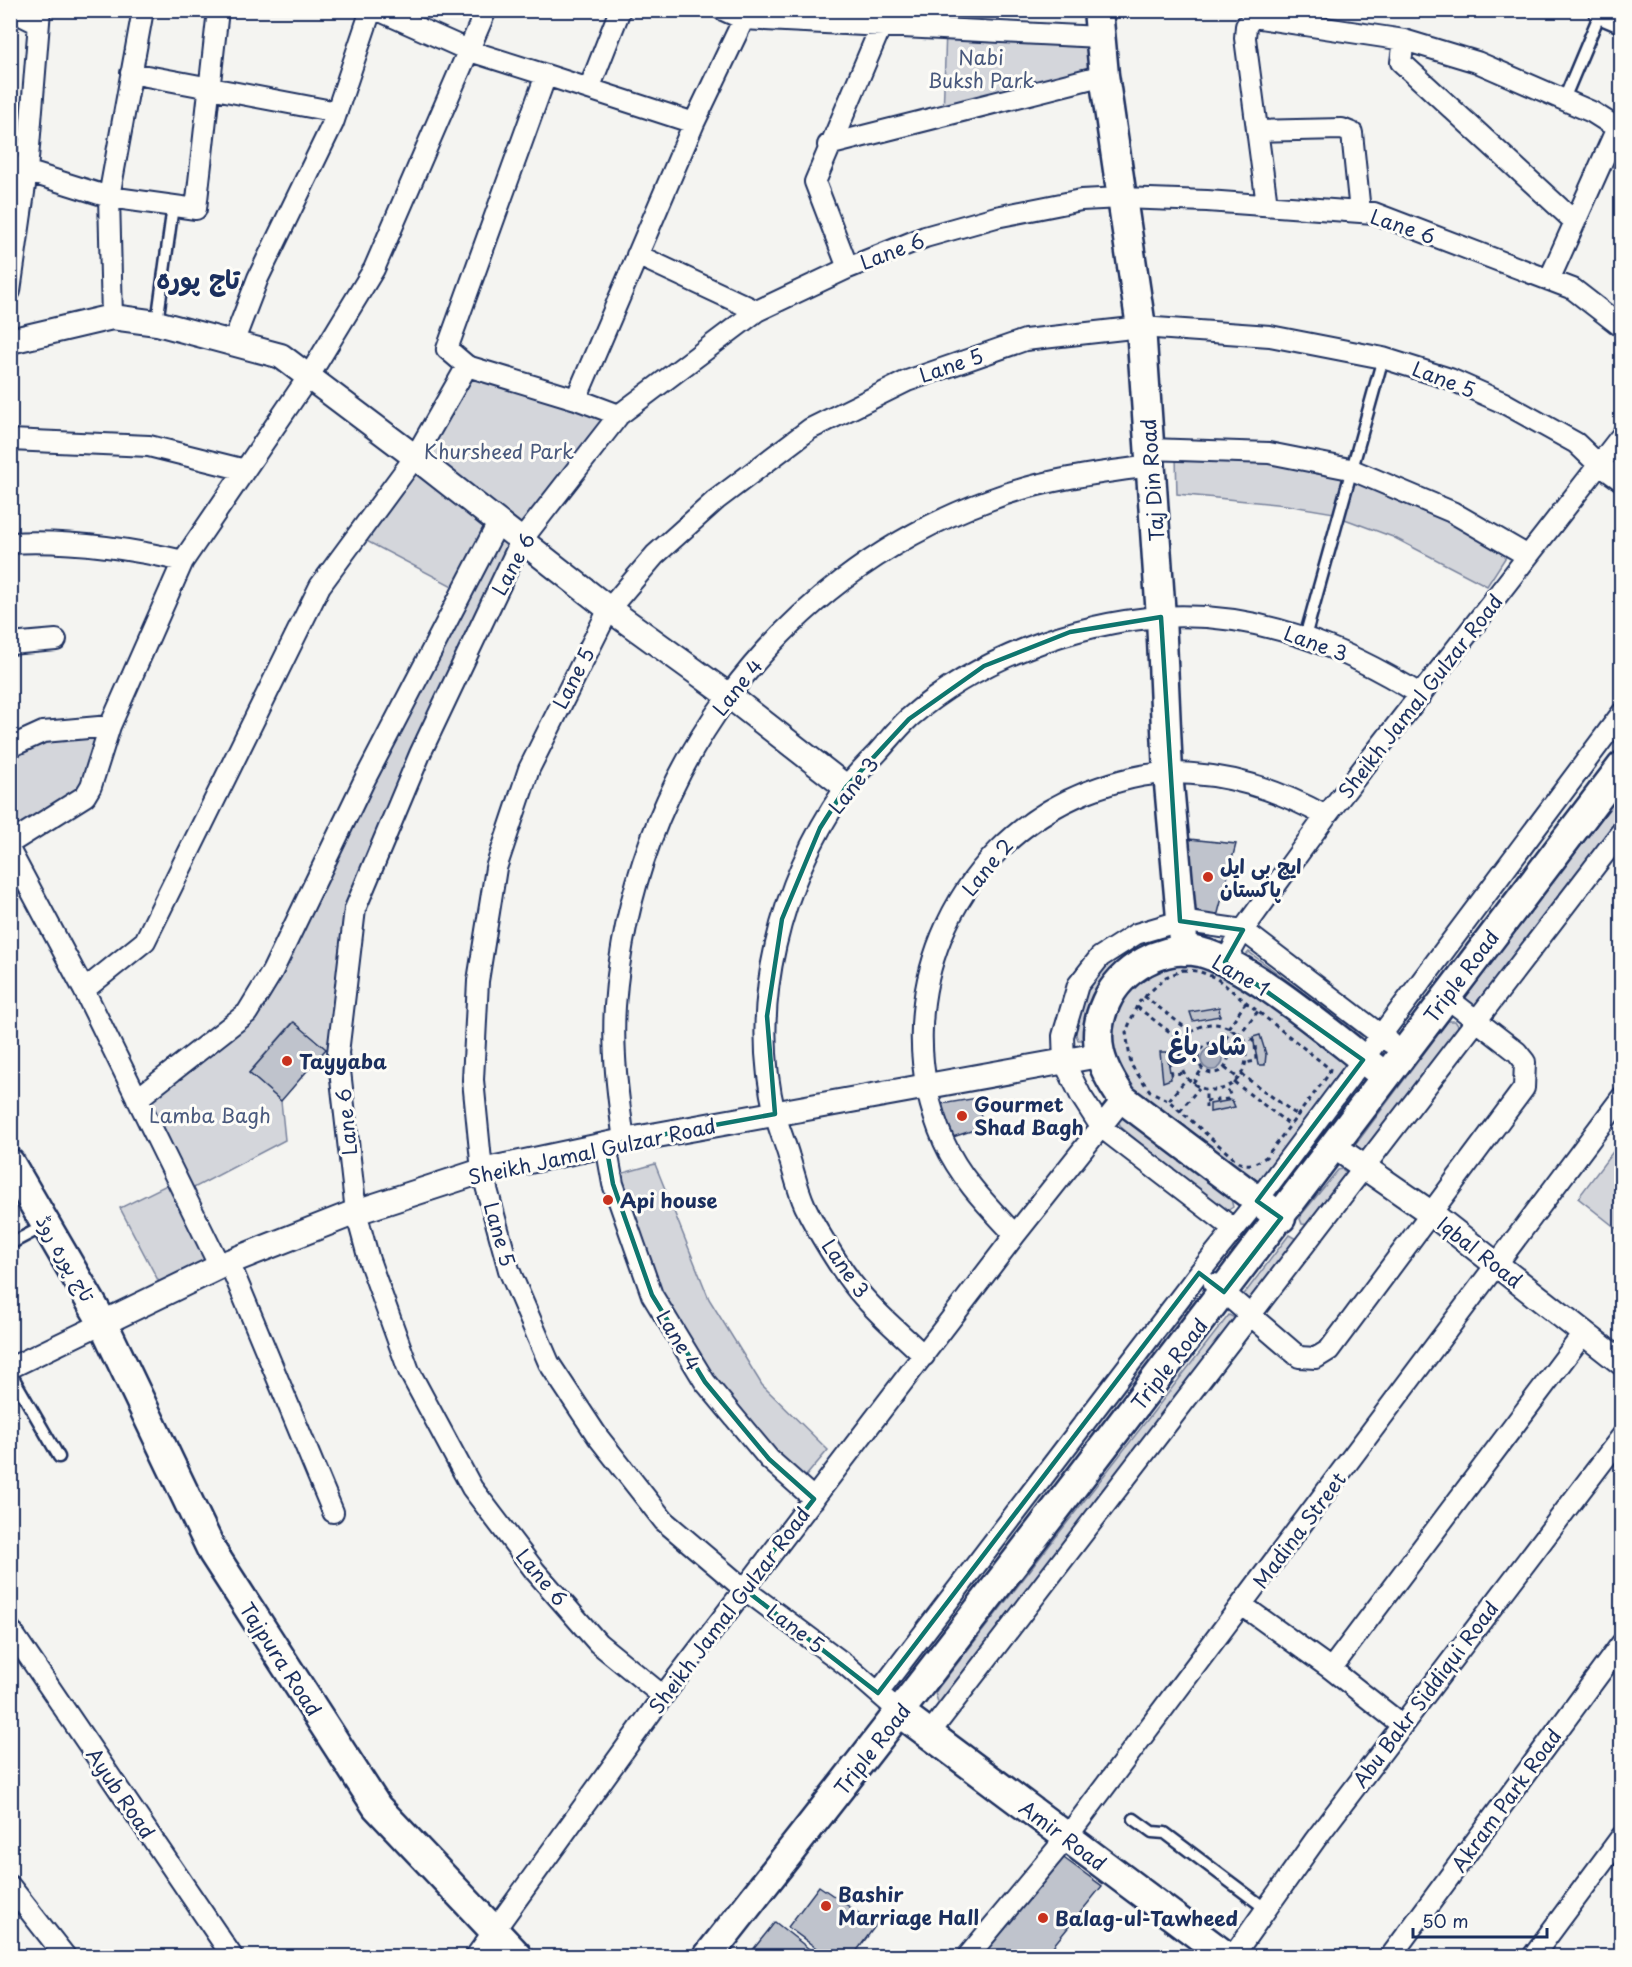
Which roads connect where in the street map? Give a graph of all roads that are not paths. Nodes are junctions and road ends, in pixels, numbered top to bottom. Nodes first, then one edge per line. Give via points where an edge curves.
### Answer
1 (11, 10) edge
2 (142, 10) edge
3 (218, 10) edge
4 (370, 10) edge
5 (378, 10) edge
6 (486, 10) edge
7 (620, 10) edge
8 (723, 10) edge
9 (1602, 10) edge
10 (745, 15) edge
11 (38, 17) edge
12 (1247, 18) edge
13 (1622, 18) edge
14 (1099, 24) edge
15 (881, 26) junction
16 (1404, 40) junction
17 (470, 51) junction
18 (131, 73) junction
19 (546, 75) junction
20 (1104, 75) junction
21 (210, 88) junction
22 (590, 89) junction
23 (1564, 99) junction
24 (337, 112) junction
25 (694, 123) junction
26 (1619, 129) edge
27 (1257, 131) junction
28 (828, 145) junction
29 (19, 169) edge
30 (109, 197) junction
31 (1121, 198) junction
32 (1267, 205) junction
33 (173, 206) junction
34 (1360, 212) junction
35 (1575, 222) junction
36 (637, 255) junction
37 (848, 268) junction
38 (1549, 280) junction
39 (10, 291) edge
40 (757, 311) junction
41 (112, 317) junction
42 (157, 323) junction
43 (1141, 327) junction
44 (1622, 327) edge
45 (10, 341) edge
46 (233, 344) junction
47 (1383, 358) junction
48 (467, 366) junction
49 (309, 376) junction
50 (576, 399) junction
51 (619, 415) junction
52 (1622, 435) edge
53 (10, 440) edge
54 (415, 457) junction
55 (1150, 457) junction
56 (1597, 463) junction
57 (1350, 469) junction
58 (245, 470) junction
59 (1622, 481) edge
60 (498, 523) junction
61 (521, 541) junction
62 (10, 543) edge
63 (1528, 556) junction
64 (183, 561) junction
65 (609, 609) junction
66 (1161, 617) junction
67 (1305, 637) junction
68 (56, 640) dead end
69 (10, 644) edge
70 (728, 695) junction
71 (1421, 695) junction
72 (1622, 713) edge
73 (110, 726) junction
74 (10, 747) edge
75 (1622, 766) edge
76 (1168, 773) junction
77 (846, 787) junction
78 (1326, 816) junction
79 (1622, 831) edge
80 (10, 843) edge
81 (10, 851) edge
82 (1180, 921) junction
83 (1243, 930) junction
84 (1184, 951) junction
85 (1225, 962) junction
86 (84, 990) junction
87 (1446, 997) junction
88 (1476, 1021) junction
89 (1392, 1044) junction
90 (1100, 1055) junction
91 (1065, 1062) junction
92 (1374, 1068) junction
93 (926, 1086) junction
94 (1622, 1097) edge
95 (137, 1099) junction
96 (1123, 1099) junction
97 (775, 1114) junction
98 (1101, 1127) junction
99 (615, 1143) junction
100 (1335, 1147) junction
101 (10, 1163) edge
102 (1364, 1167) junction
103 (482, 1171) junction
104 (1257, 1201) junction
105 (356, 1212) junction
106 (1432, 1214) junction
107 (1281, 1218) junction
108 (46, 1225) junction
109 (1234, 1229) junction
110 (1015, 1235) junction
111 (1307, 1239) junction
112 (10, 1244) edge
113 (224, 1264) junction
114 (1497, 1266) junction
115 (1199, 1273) junction
116 (1224, 1292) junction
117 (1249, 1314) junction
118 (103, 1323) junction
119 (1583, 1334) junction
120 (924, 1356) junction
121 (1622, 1363) edge
122 (10, 1370) edge
123 (1622, 1436) edge
124 (58, 1457) dead end
125 (814, 1499) junction
126 (333, 1512) dead end
127 (744, 1588) junction
128 (1242, 1605) junction
129 (10, 1629) edge
130 (1622, 1643) edge
131 (17, 1654) edge
132 (1331, 1669) junction
133 (878, 1693) junction
134 (663, 1696) junction
135 (901, 1713) junction
136 (1402, 1725) junction
137 (929, 1734) junction
138 (1134, 1819) dead end
139 (1622, 1836) edge
140 (1066, 1837) junction
141 (10, 1886) edge
142 (1266, 1909) junction
143 (494, 1934) junction
144 (972, 1955) edge
145 (65, 1956) edge
146 (232, 1956) edge
147 (476, 1956) edge
148 (518, 1956) edge
149 (708, 1956) edge
150 (1226, 1956) edge
151 (1233, 1956) edge
152 (1391, 1956) edge
153 (1533, 1956) edge

1 - 11 street
2 - 18 street
3 - 21 street
4 - 24 street
5 - 17 street
6 - 17 street
7 - 22 street
8 - 10 street
9 - 13 main road
9 - 23 lane
10 - 15 street
10 - 25 street
11 - 29 street
12 - 16 street
12 - 27 street via 1245,38
14 - 15 street
14 - 20 main road, Taj Din Road
15 - 28 street
16 - 23 street via 1477,62
16 - 35 street via 1401,62
17 - 19 street
17 - 49 street via 374,268
18 - 21 street
18 - 30 street
19 - 22 street
19 - 48 street via 447,349
20 - 28 street
20 - 31 main road, Taj Din Road
21 - 24 street
21 - 33 street via 196,209
22 - 25 street
23 - 26 street
24 - 46 street via 258,278
25 - 36 street
26 - 35 street
27 - 32 street
27 - 34 street via 1342,129 1352,133
28 - 37 street via 815,182
29 - 30 street
29 - 39 street
30 - 33 street
30 - 41 street
31 - 32 street, Lane 6
31 - 37 street, Lane 6 via 1081,200 996,217 926,237
31 - 43 main road, Taj Din Road
32 - 34 street, Lane 6
33 - 42 lane
34 - 38 street, Lane 6 via 1374,213
35 - 38 street
36 - 40 street
36 - 50 street
37 - 40 street, Lane 6
38 - 44 street, Lane 6 via 1573,289
40 - 51 street, Lane 6
41 - 42 street
41 - 45 street
42 - 46 street
43 - 47 street, Lane 5 via 1270,336
43 - 55 main road, Taj Din Road
43 - 65 street, Lane 5 via 1025,340 907,381 810,429 716,500 655,555
46 - 49 street via 281,356
47 - 56 street, Lane 5 via 1450,379 1504,404 1576,443
47 - 57 lane
48 - 50 street
48 - 54 street
49 - 54 street
49 - 58 street
50 - 51 street
51 - 61 street, Lane 6
52 - 56 street, Sheikh Jamal Gulzar Road
53 - 58 street via 149,446
54 - 60 street
54 - 86 street via 320,586 145,941
55 - 57 street, Lane 4 via 1269,453
55 - 66 main road, Taj Din Road
55 - 70 street, Lane 4 via 989,500 914,533 844,578 782,632
56 - 59 street, Lane 5
56 - 63 street, Sheikh Jamal Gulzar Road
57 - 63 street, Lane 4 via 1452,513
57 - 67 lane
58 - 64 street
60 - 61 street
60 - 95 street via 363,783 272,972 247,1013
61 - 65 street
61 - 105 street, Lane 6 via 420,754 355,909 338,1053
62 - 64 street via 44,541 142,552
63 - 71 street, Sheikh Jamal Gulzar Road
64 - 73 street
65 - 70 street
65 - 103 street, Lane 5 via 529,769 496,868 478,981 473,1080
66 - 67 street, Lane 3 via 1216,618
66 - 76 main road, Taj Din Road
66 - 77 street, Lane 3 via 1070,632 984,666 909,718
67 - 71 street, Lane 3 via 1374,666
68 - 69 street
70 - 77 street
70 - 99 street, Lane 4 via 686,761 661,811 638,875 622,940 615,1007
71 - 78 street, Sheikh Jamal Gulzar Road
72 - 89 street
73 - 74 street via 43,732
73 - 80 street via 85,796
75 - 87 main road, Triple Road
76 - 78 street, Lane 2 via 1210,774 1250,782 1290,796
76 - 82 main road, Taj Din Road
76 - 93 street, Lane 2 via 1113,782 1061,802 1015,834 976,874 946,922 928,974 921,1030
77 - 97 street, Lane 3 via 802,863 782,919 771,967 768,1065
78 - 83 street, Sheikh Jamal Gulzar Road
79 - 88 street
81 - 86 street
82 - 83 street
82 - 84 main road, Taj Din Road
82 - 91 street via 1136,934 1100,957 1078,985 1063,1036
83 - 85 street, Sheikh Jamal Gulzar Road
83 - 89 street
84 - 85 main road, Lane 1
84 - 90 main road, Lane 1 via 1145,960 1112,990 1101,1012
85 - 92 main road, Lane 1 via 1267,988
86 - 95 street
87 - 88 street
87 - 89 main road, Triple Road
88 - 102 street
88 - 106 street via 1525,1062 1524,1088
89 - 92 main road, Triple Road
90 - 91 street, Sheikh Jamal Gulzar Road
90 - 96 main road, Lane 1 via 1107,1077
91 - 93 street, Sheikh Jamal Gulzar Road
91 - 98 street
92 - 100 main road, Triple Road
92 - 104 street
93 - 97 street, Sheikh Jamal Gulzar Road
93 - 110 street, Lane 2 via 944,1142 974,1192
94 - 114 street, Madina Street
95 - 113 street
96 - 98 street, Sheikh Jamal Gulzar Road
96 - 104 main road, Lane 1
97 - 99 street, Sheikh Jamal Gulzar Road
97 - 120 street, Lane 3 via 805,1206 844,1270 856,1288
98 - 109 street
98 - 110 street, Sheikh Jamal Gulzar Road
99 - 103 street, Sheikh Jamal Gulzar Road
99 - 125 street, Lane 4 via 613,1184 652,1295 705,1382 769,1459
100 - 102 street, Iqbal Road
100 - 107 main road, Triple Road
101 - 108 main road, تاج پورہ روڈ
102 - 106 street, Iqbal Road
102 - 111 street
103 - 105 street, Sheikh Jamal Gulzar Road
103 - 127 street, Lane 5 via 509,1270 549,1363 598,1437 664,1521
104 - 107 main road, Lane 1
104 - 109 street
105 - 113 street, Sheikh Jamal Gulzar Road
105 - 134 street, Lane 6 via 409,1371 472,1488 535,1571 598,1643
106 - 114 street, Iqbal Road
106 - 117 street via 1329,1350 1316,1358 1299,1357
107 - 111 street
107 - 116 main road, Triple Road
108 - 112 lane
108 - 118 main road, تاج پورہ روڈ
109 - 115 street
110 - 120 street, Sheikh Jamal Gulzar Road
111 - 117 street
113 - 118 street, Sheikh Jamal Gulzar Road
113 - 126 street
114 - 119 street, Iqbal Road
114 - 128 street, Madina Street
115 - 116 street
115 - 133 street
116 - 117 street
116 - 135 main road, Triple Road
117 - 137 street
118 - 122 street, Sheikh Jamal Gulzar Road
118 - 143 main road, Tajpura Road via 219,1562 377,1807
119 - 121 street, Iqbal Road
119 - 132 street
120 - 125 street, Sheikh Jamal Gulzar Road
122 - 124 lane
123 - 136 street, Abu Bakr Siddiqui Road
125 - 127 street, Sheikh Jamal Gulzar Road
127 - 133 street, Lane 5
127 - 134 street, Sheikh Jamal Gulzar Road
128 - 132 street
128 - 140 street, Madina Street
129 - 131 street, Ayub Road
130 - 152 street, Akram Park Road
131 - 146 street, Ayub Road
132 - 136 street
133 - 135 street, Lane 5
134 - 143 street, Sheikh Jamal Gulzar Road
135 - 137 main road, Amir Road
135 - 149 main road, Triple Road
136 - 142 street, Abu Bakr Siddiqui Road
137 - 140 main road, Amir Road
138 - 142 lane via 1152,1832 1164,1833
139 - 153 street
140 - 144 street, Madina Street
140 - 150 main road, Amir Road
141 - 145 street
142 - 151 street, Abu Bakr Siddiqui Road
143 - 147 street, Sheikh Jamal Gulzar Road
143 - 148 main road, Tajpura Road

